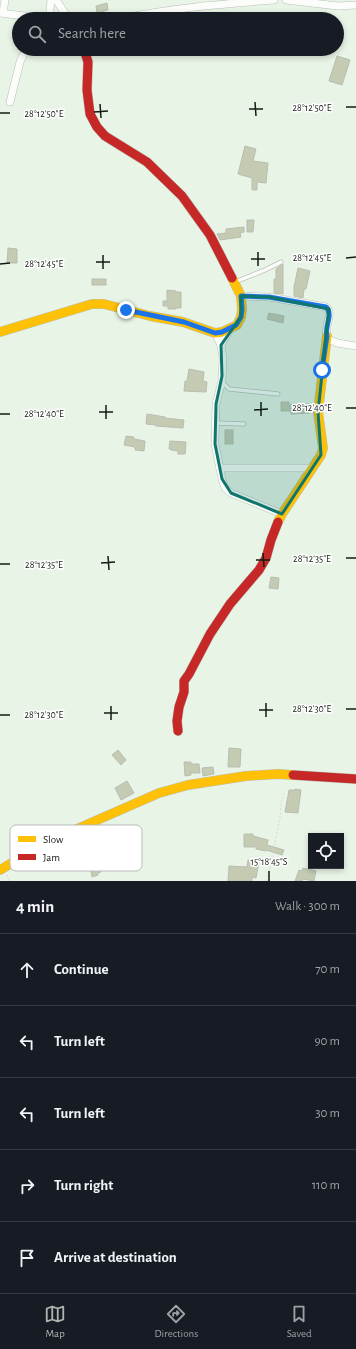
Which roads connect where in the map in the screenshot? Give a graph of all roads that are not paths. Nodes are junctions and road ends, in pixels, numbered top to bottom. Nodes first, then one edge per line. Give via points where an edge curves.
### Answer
1 (5, 0) edge
2 (51, 0) edge
3 (56, 0) edge
4 (274, 0) edge
5 (286, 0) edge
6 (356, 5) edge
7 (50, 12) edge
8 (64, 12) edge
9 (161, 12) edge
10 (2, 13) edge
11 (12, 14) edge
12 (23, 56) edge
13 (86, 56) edge
14 (10, 102) dead end
15 (280, 262) dead end
16 (234, 282) junction
17 (241, 296) junction
18 (230, 329) junction
19 (0, 332) edge
20 (215, 333) junction
21 (327, 336) junction
22 (221, 345) junction
23 (356, 346) edge
24 (222, 381) junction
25 (278, 394) dead end
26 (215, 423) junction
27 (244, 424) dead end
28 (220, 468) junction
29 (313, 468) junction
30 (282, 514) junction
31 (178, 732) dead end
32 (356, 779) edge
33 (83, 825) edge
34 (10, 864) edge
35 (0, 870) edge

1 - 10 street
2 - 7 street
3 - 8 street
4 - 9 street
5 - 6 street via 338,6
10 - 11 street
12 - 14 street
13 - 16 street via 90,114 97,127 106,136 147,162 182,196 210,235
15 - 16 lane
16 - 17 street
17 - 18 street via 241,317
17 - 21 street via 269,297 326,307 330,313 325,331
18 - 20 street
18 - 22 street
19 - 20 street via 85,306 104,304 184,322
20 - 22 street
21 - 23 street via 331,341
21 - 29 street via 318,412 323,448 322,455
22 - 24 street
24 - 25 lane via 228,390
24 - 26 street via 216,404
26 - 27 lane
26 - 28 street via 214,444
28 - 29 street
28 - 30 street via 225,488 231,493
29 - 30 street
30 - 31 street via 260,570 230,604 184,681 177,721
32 - 33 street via 278,774 188,785 154,795
34 - 35 street

